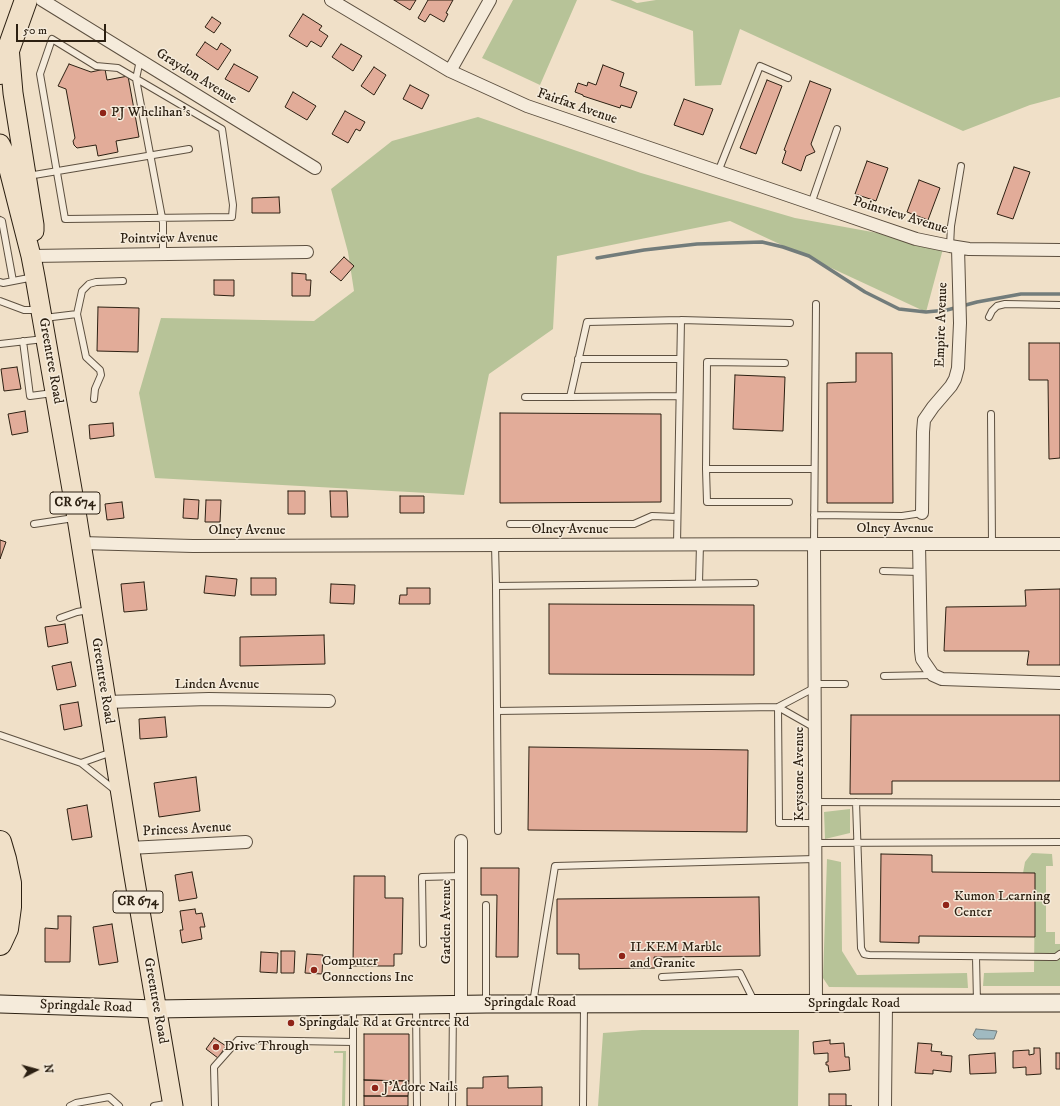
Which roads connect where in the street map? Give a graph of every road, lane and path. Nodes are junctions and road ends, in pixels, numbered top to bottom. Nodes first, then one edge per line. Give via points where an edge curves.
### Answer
1 (26, 0) edge
2 (42, 0) edge
3 (331, 0) edge
4 (490, 0) edge
5 (57, 4) edge
6 (9, 45) junction
7 (140, 60) junction
8 (450, 71) junction
9 (0, 73) edge
10 (788, 78) dead end
11 (136, 79) junction
12 (837, 130) dead end
13 (0, 144) edge
14 (189, 148) dead end
15 (151, 155) junction
16 (962, 166) dead end
17 (315, 168) dead end
18 (56, 170) junction
19 (718, 172) junction
20 (19, 177) junction
21 (811, 204) junction
22 (828, 209) joint
23 (162, 218) junction
24 (0, 220) edge
25 (954, 247) junction
26 (1060, 250) edge
27 (307, 252) dead end
28 (163, 255) junction
29 (31, 256) junction
30 (35, 277) junction
31 (13, 281) junction
32 (123, 281) dead end
33 (0, 282) edge
34 (0, 301) edge
35 (816, 304) dead end
36 (1060, 305) edge
37 (42, 314) junction
38 (77, 314) junction
39 (989, 317) dead end
40 (681, 320) junction
41 (790, 323) dead end
42 (46, 338) junction
43 (23, 341) junction
44 (0, 344) edge
45 (578, 359) junction
46 (680, 359) junction
47 (785, 363) dead end
48 (56, 393) junction
49 (679, 396) junction
50 (525, 397) dead end
51 (570, 397) junction
52 (94, 399) dead end
53 (991, 414) dead end
54 (706, 469) junction
55 (814, 469) junction
56 (789, 502) dead end
57 (922, 512) joint
58 (814, 515) junction
59 (677, 517) junction
60 (77, 518) junction
61 (34, 524) dead end
62 (510, 524) dead end
63 (81, 543) junction
64 (677, 544) junction
65 (700, 544) junction
66 (814, 544) junction
67 (919, 544) junction
68 (992, 544) junction
69 (1060, 544) edge
70 (495, 545) junction
71 (883, 571) dead end
72 (920, 572) junction
73 (699, 583) junction
74 (754, 583) dead end
75 (496, 586) junction
76 (91, 610) junction
77 (60, 618) dead end
78 (933, 675) junction
79 (884, 676) dead end
80 (1060, 683) edge
81 (845, 684) dead end
82 (814, 686) junction
83 (329, 701) dead end
84 (106, 702) junction
85 (778, 707) junction
86 (497, 711) junction
87 (815, 728) junction
88 (0, 735) edge
89 (114, 751) junction
90 (81, 762) junction
91 (120, 794) junction
92 (815, 802) junction
93 (856, 802) junction
94 (1060, 803) edge
95 (815, 823) junction
96 (498, 831) dead end
97 (462, 841) dead end
98 (0, 842) edge
99 (246, 842) dead end
100 (1060, 842) edge
101 (815, 843) junction
102 (856, 843) junction
103 (129, 848) junction
104 (815, 859) junction
105 (462, 876) junction
106 (486, 904) dead end
107 (0, 944) edge
108 (422, 944) dead end
109 (1060, 954) edge
110 (976, 957) junction
111 (662, 977) dead end
112 (533, 1003) junction
113 (584, 1003) junction
114 (1060, 1003) edge
115 (0, 1004) edge
116 (416, 1004) junction
117 (457, 1004) junction
118 (486, 1004) junction
119 (755, 1004) junction
120 (816, 1004) junction
121 (886, 1004) junction
122 (976, 1004) junction
123 (353, 1006) junction
124 (156, 1009) junction
125 (353, 1042) junction
126 (173, 1104) edge
127 (70, 1106) edge
128 (119, 1106) edge
129 (154, 1106) edge
130 (215, 1106) edge
131 (353, 1106) edge
132 (417, 1106) edge
133 (452, 1106) edge
134 (583, 1106) edge
135 (885, 1106) edge

1 - 6 highway
2 - 5 street, Graydon Avenue
3 - 8 street, Fairfax Avenue
4 - 8 street
5 - 7 street, Graydon Avenue
6 - 9 highway
6 - 20 main road, Greentree Road / CR 674
7 - 11 lane
7 - 17 street, Graydon Avenue
8 - 19 street, Fairfax Avenue via 528,106
10 - 19 lane via 760,66
11 - 15 lane
11 - 18 lane via 118,68 96,66 52,39 40,74
11 - 23 lane via 222,129 233,205 232,217
12 - 21 lane
13 - 20 main road, Greentree Road / CR 674
14 - 15 lane
15 - 18 lane
15 - 23 lane
16 - 25 lane via 951,226
18 - 20 lane
18 - 23 lane via 65,219
19 - 21 street, Fairfax Avenue
20 - 29 main road, Greentree Road / CR 674 via 34,225
21 - 22 street, Fairfax Avenue
22 - 25 street, Pointview Avenue via 916,239
23 - 28 lane
24 - 31 lane
25 - 26 street, Pointview Avenue
25 - 57 street, Empire Avenue via 960,323 958,368 951,386 924,420
27 - 28 street, Pointview Avenue
28 - 29 street, Pointview Avenue
29 - 30 main road, Greentree Road / CR 674
30 - 31 lane
30 - 37 main road, Greentree Road / CR 674
31 - 33 lane
32 - 38 lane via 89,284 82,291
34 - 37 lane
35 - 55 lane
36 - 39 lane via 1005,304 997,306
37 - 38 lane
37 - 42 main road, Greentree Road / CR 674
38 - 52 lane via 86,357 100,370
40 - 41 lane
40 - 45 lane via 587,322
40 - 46 lane
42 - 43 lane
42 - 48 main road, Greentree Road / CR 674
43 - 44 lane
43 - 48 lane via 30,396
45 - 46 lane
45 - 51 lane
46 - 49 lane
47 - 54 lane via 707,362
48 - 60 main road, Greentree Road / CR 674
49 - 51 lane
49 - 59 lane
50 - 51 lane
53 - 68 lane
54 - 55 lane
54 - 56 lane via 707,502
55 - 58 lane
57 - 58 lane via 902,516
58 - 66 lane
59 - 62 lane via 652,516 634,524
59 - 64 lane
60 - 61 lane
60 - 63 main road, Greentree Road / CR 674
63 - 70 street, Olney Avenue via 194,546
63 - 76 main road, Greentree Road / CR 674
64 - 65 street, Olney Avenue
64 - 70 street, Olney Avenue
65 - 66 street, Olney Avenue
65 - 73 lane
66 - 67 street, Olney Avenue
66 - 82 street, Keystone Avenue
67 - 68 street, Olney Avenue
67 - 72 street
68 - 69 street, Olney Avenue
70 - 75 lane
71 - 72 lane
72 - 78 street via 922,659
73 - 74 lane
73 - 75 lane
75 - 86 lane
76 - 77 lane
76 - 84 main road, Greentree Road / CR 674
78 - 79 lane
78 - 80 street via 942,679
81 - 82 lane
82 - 85 lane
82 - 87 street, Keystone Avenue
83 - 84 street, Linden Avenue via 209,699
84 - 89 main road, Greentree Road / CR 674
85 - 86 lane
85 - 87 lane
85 - 95 lane via 779,823
86 - 96 lane
87 - 92 street, Keystone Avenue
88 - 90 lane
89 - 90 lane
89 - 91 main road, Greentree Road / CR 674
90 - 91 lane
91 - 103 main road, Greentree Road / CR 674
92 - 93 lane
92 - 95 street, Keystone Avenue
93 - 94 lane
93 - 102 lane
95 - 101 street, Keystone Avenue
97 - 105 street, Garden Avenue
98 - 107 highway via 10,883 7,929
99 - 103 street, Princess Avenue
100 - 102 lane
101 - 102 lane
101 - 104 street, Keystone Avenue
102 - 110 lane via 861,948 864,954
103 - 124 main road, Greentree Road / CR 674
104 - 112 lane via 555,866
104 - 120 street, Keystone Avenue
105 - 108 lane via 422,877
105 - 117 street, Garden Avenue
106 - 118 lane
109 - 110 lane via 1056,957
110 - 122 lane
111 - 119 lane via 740,973
112 - 113 main road, Springdale Road
112 - 118 main road, Springdale Road
113 - 119 main road, Springdale Road
113 - 134 lane
114 - 122 main road, Springdale Road
115 - 124 main road, Springdale Road
116 - 117 main road, Springdale Road
116 - 123 main road, Springdale Road
116 - 132 lane
117 - 118 main road, Springdale Road
117 - 133 lane
119 - 120 main road, Springdale Road
120 - 121 main road, Springdale Road
121 - 122 main road, Springdale Road
121 - 135 street
123 - 124 main road, Springdale Road
123 - 125 lane
124 - 126 main road, Greentree Road / CR 674
125 - 130 lane via 238,1040 214,1067
125 - 131 lane
126 - 129 lane
127 - 128 lane via 109,1097

